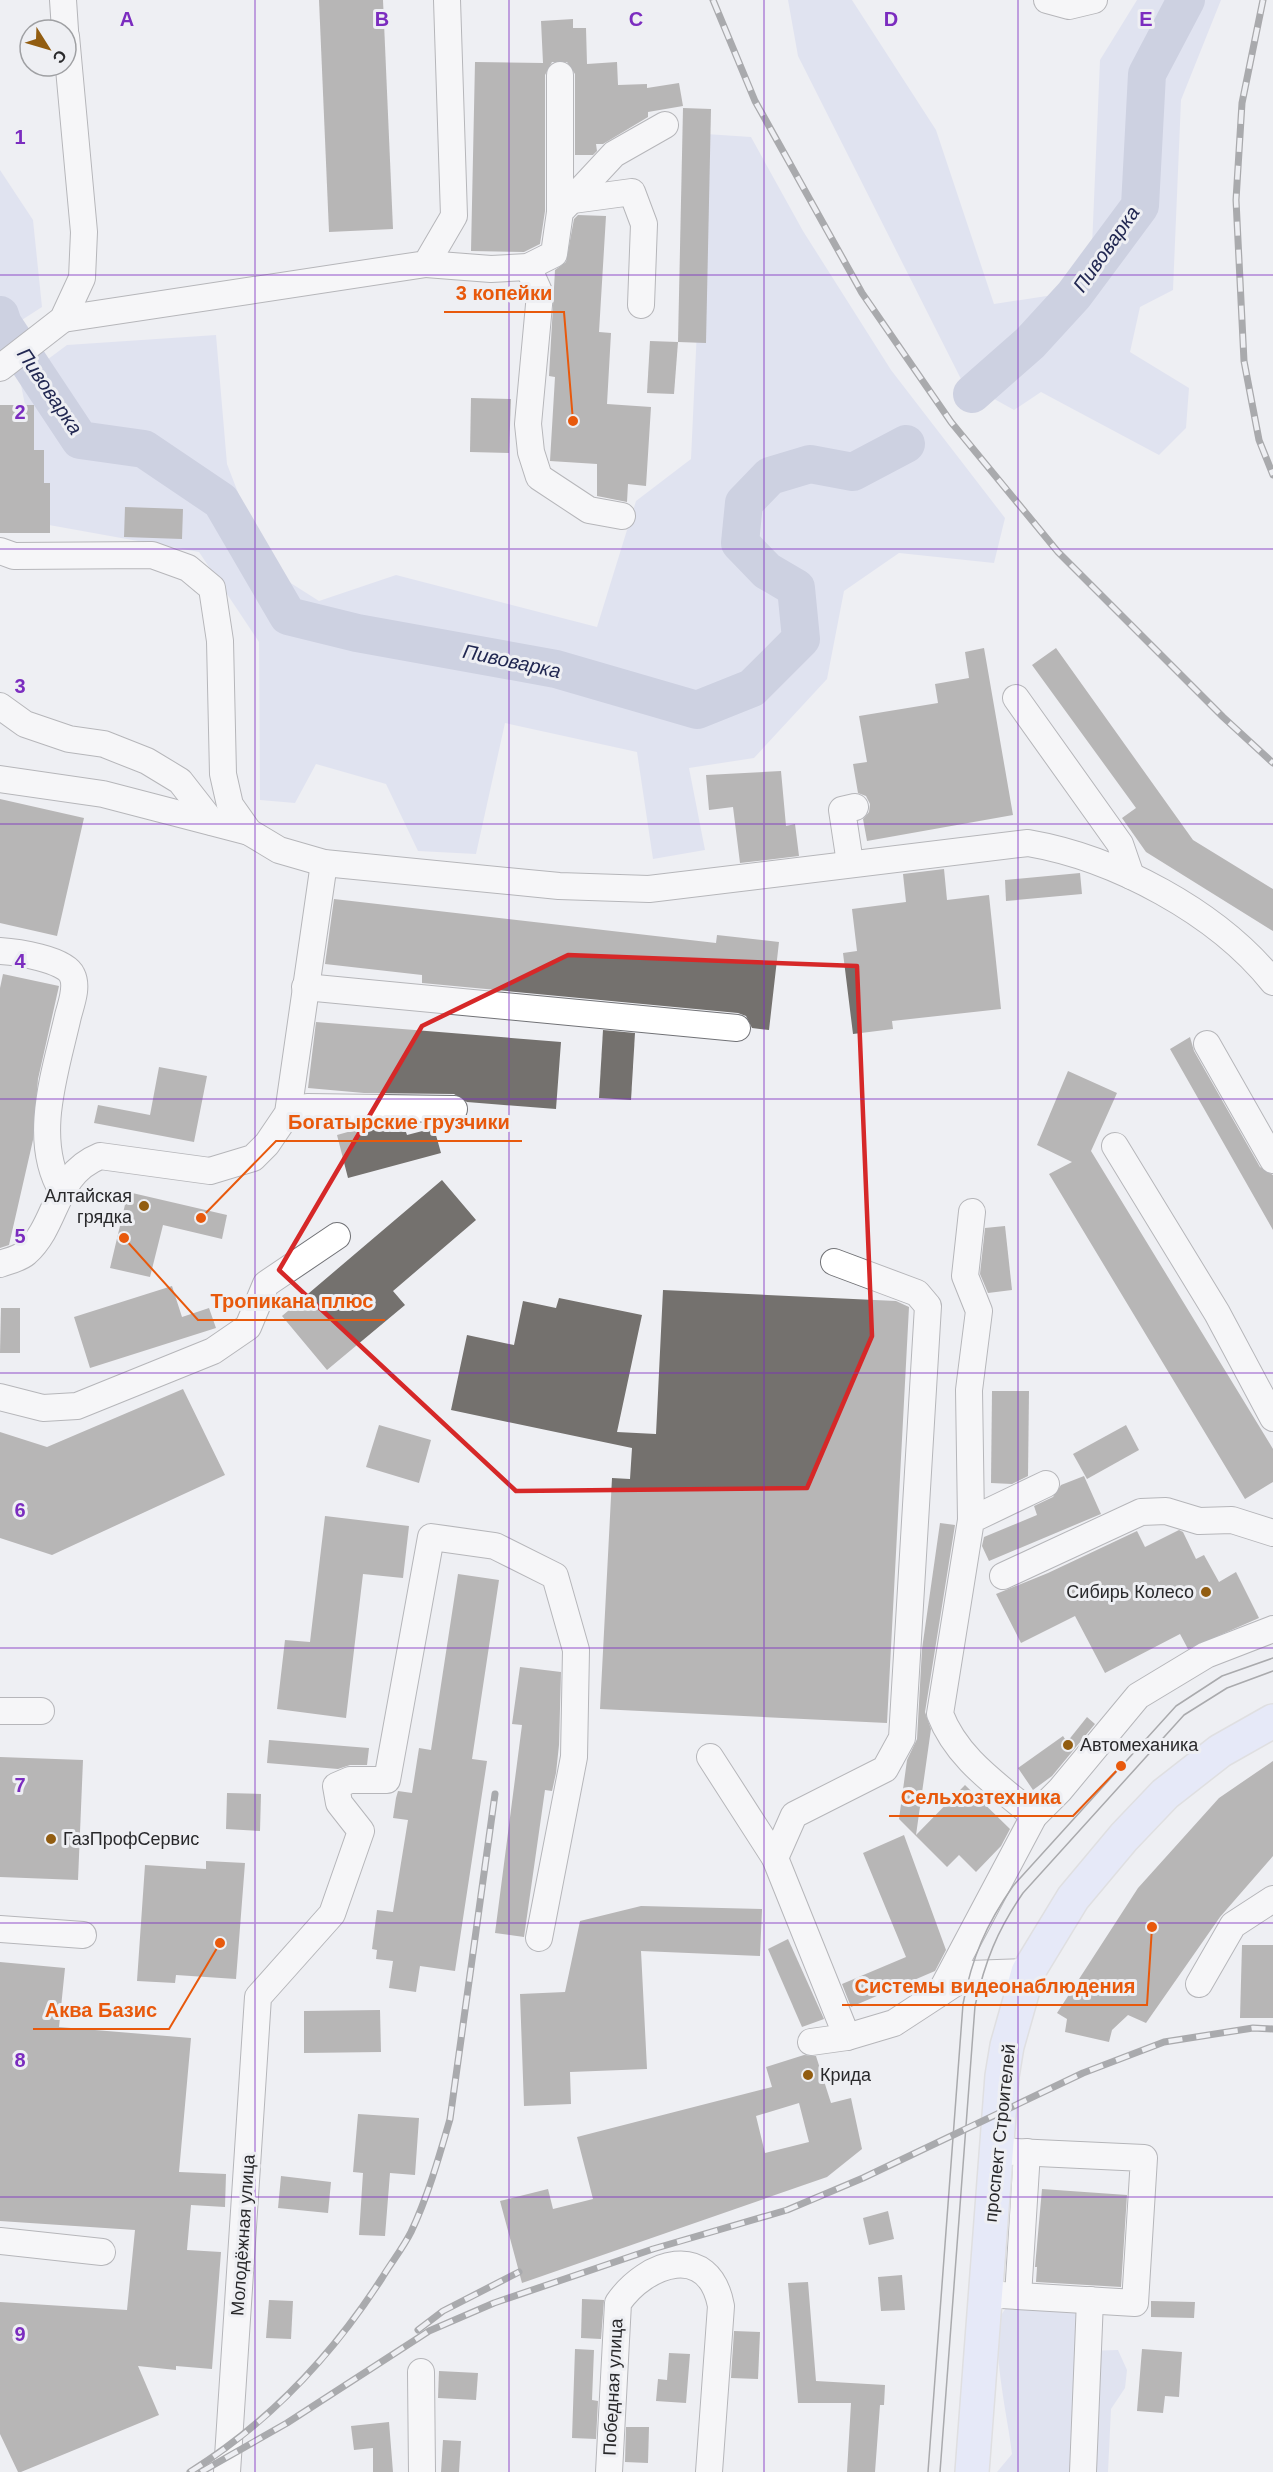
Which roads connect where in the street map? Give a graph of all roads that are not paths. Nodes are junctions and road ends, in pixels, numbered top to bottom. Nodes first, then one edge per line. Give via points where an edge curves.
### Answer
1 (63, 0) edge
2 (447, 0) edge
3 (1047, 0) edge
4 (1094, 0) edge
5 (64, 18) edge
6 (560, 75) dead end
7 (70, 78) edge
8 (666, 125) dead end
9 (566, 206) junction
10 (426, 264) junction
11 (528, 267) junction
12 (641, 305) dead end
13 (63, 319) junction
14 (4, 365) edge
15 (622, 516) dead end
16 (0, 550) edge
17 (1016, 698) dead end
18 (2, 709) edge
19 (0, 779) edge
20 (855, 807) dead end
21 (212, 822) junction
22 (249, 832) junction
23 (324, 863) junction
24 (850, 863) junction
25 (1131, 876) junction
26 (0, 951) edge
27 (1273, 982) edge
28 (304, 987) junction
29 (737, 1029) dead end
30 (1207, 1044) dead end
31 (454, 1109) dead end
32 (288, 1113) junction
33 (1115, 1146) dead end
34 (1273, 1160) edge
35 (62, 1191) junction
36 (972, 1212) dead end
37 (337, 1236) dead end
38 (834, 1262) dead end
39 (0, 1264) edge
40 (0, 1396) edge
41 (1273, 1418) edge
42 (1046, 1484) dead end
43 (971, 1520) junction
44 (1273, 1533) edge
45 (1003, 1576) dead end
46 (1273, 1629) edge
47 (0, 1711) edge
48 (41, 1711) dead end
49 (1273, 1721) edge
50 (710, 1757) dead end
51 (1034, 1816) junction
52 (775, 1858) junction
53 (1273, 1899) edge
54 (0, 1929) edge
55 (83, 1935) dead end
56 (539, 1938) dead end
57 (1028, 1972) junction
58 (1199, 1984) dead end
59 (940, 1993) junction
60 (848, 2037) junction
61 (811, 2042) dead end
62 (1011, 2151) junction
63 (0, 2241) edge
64 (102, 2252) dead end
65 (985, 2294) junction
66 (1018, 2296) junction
67 (1090, 2301) junction
68 (421, 2372) dead end
69 (227, 2472) edge
70 (422, 2472) edge
71 (609, 2472) edge
72 (710, 2472) edge
73 (972, 2472) edge
74 (1083, 2472) edge

1 - 5 street
2 - 10 street via 454,216
3 - 4 street via 1069,6
6 - 9 street
7 - 13 street via 84,232 82,278
8 - 9 street via 614,154
9 - 11 street via 554,254
9 - 12 street via 632,192 644,224
10 - 11 street via 491,269
10 - 13 street
11 - 15 street via 540,294 528,424 539,477 589,510
13 - 14 street
16 - 22 street via 14,556 152,555 188,568 212,588 220,641 223,774 230,805
17 - 25 street via 1120,844
18 - 21 street via 25,724 69,739 104,744 147,761 180,781
19 - 21 street via 103,794
20 - 24 street via 842,810
21 - 22 street
22 - 23 street via 279,850
23 - 24 street via 560,886 649,889
23 - 28 street
24 - 25 street via 1028,843 1061,849
25 - 27 street via 1202,917 1252,956
26 - 35 street via 65,966 72,975 73,994 49,1104 53,1177
28 - 29 street
28 - 32 street
30 - 34 street
31 - 32 street via 307,1107
32 - 35 street via 253,1158 210,1171 100,1156 84,1162
33 - 41 street via 1217,1314
35 - 39 street via 41,1236 24,1255
36 - 43 street via 965,1276 979,1311 969,1390
37 - 40 street via 266,1284 248,1327 213,1351 77,1406 43,1408
38 - 52 street via 917,1293 928,1306 902,1737 885,1769 794,1815
42 - 43 street
43 - 51 street via 940,1714 963,1755
44 - 45 street via 1232,1520 1199,1521 1166,1511 1142,1512
46 - 51 street via 1206,1655 1138,1696
47 - 48 street
49 - 57 main road, проспект Строителей via 1220,1751 1165,1794 1074,1898
50 - 52 street
51 - 59 street
52 - 60 street
53 - 58 street via 1233,1925
54 - 55 street
56 - 69 street, Молодёжная улица via 574,1757 576,1650 555,1576 495,1545 431,1537 387,1780 350,1780 336,1786 339,1803 361,1831 332,1914 258,1997
57 - 59 street via 969,1974
57 - 62 main road, проспект Строителей via 1007,2046
59 - 60 street via 894,2023
60 - 61 street
62 - 65 main road, проспект Строителей
62 - 66 street
62 - 67 street via 1144,2158 1135,2303
63 - 64 street
65 - 66 street
65 - 73 main road, проспект Строителей
66 - 67 street
67 - 74 street
68 - 70 street
71 - 72 street, Победная улица via 618,2303 627,2289 645,2275 667,2265 688,2264 711,2278 721,2306

